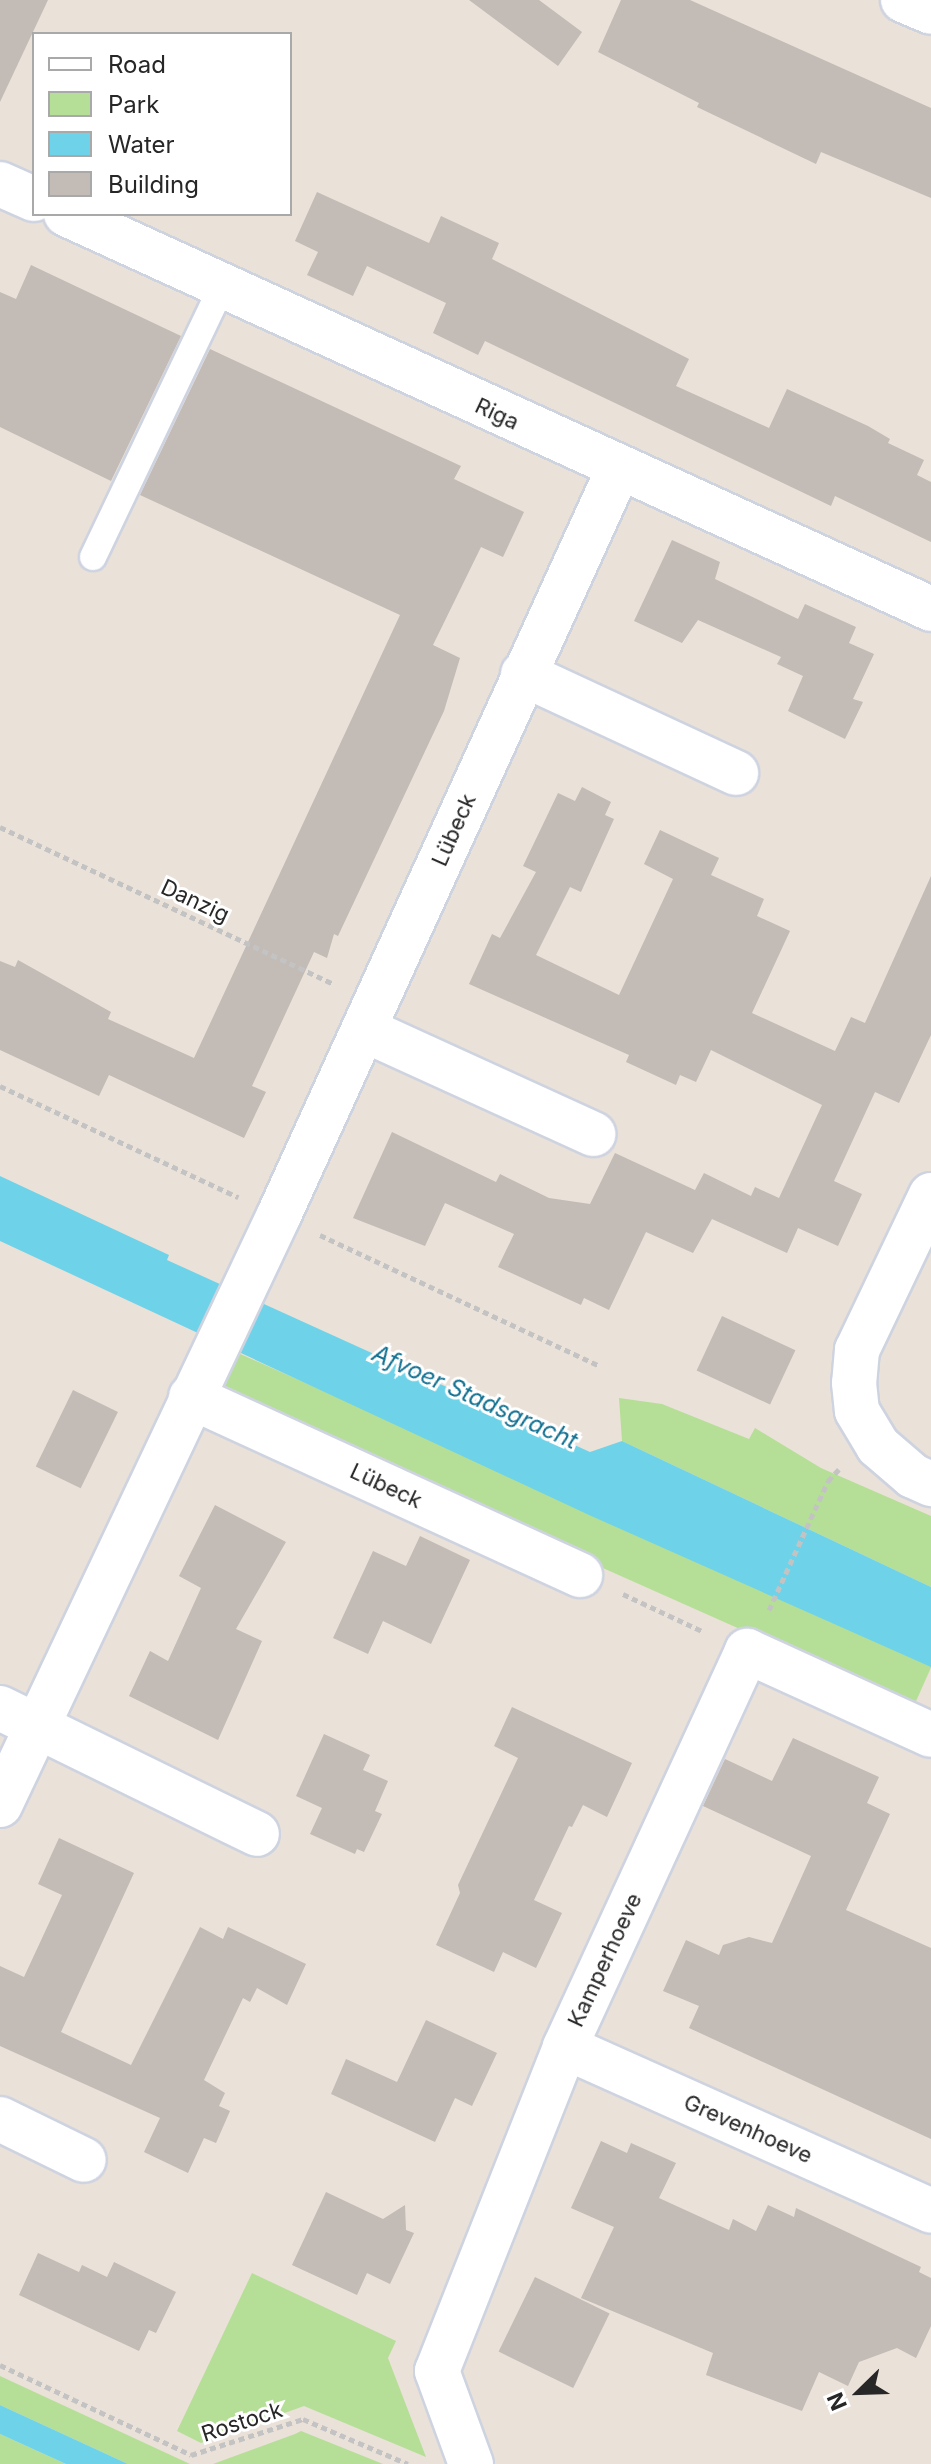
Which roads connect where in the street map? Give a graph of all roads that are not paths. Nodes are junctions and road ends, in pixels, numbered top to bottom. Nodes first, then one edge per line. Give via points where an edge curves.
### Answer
1 (903, 0) edge
2 (931, 12) edge
3 (0, 184) edge
4 (32, 198) edge
5 (70, 216) edge
6 (222, 286) junction
7 (618, 470) junction
8 (93, 557) dead end
9 (931, 609) edge
10 (523, 674) junction
11 (736, 773) dead end
12 (371, 1016) junction
13 (593, 1134) dead end
14 (931, 1195) edge
15 (196, 1388) junction
16 (931, 1484) edge
17 (580, 1575) road end
18 (18, 1716) edge
19 (931, 1735) edge
20 (0, 1805) edge
21 (257, 1834) dead end
22 (565, 2047) junction
23 (0, 2119) edge
24 (84, 2160) dead end
25 (931, 2211) edge
26 (471, 2464) edge

1 - 2 street
3 - 4 street
5 - 6 street, Riga
6 - 7 street, Riga
6 - 8 lane
7 - 9 street, Riga
7 - 10 street, Lübeck
10 - 11 street
10 - 12 street, Lübeck
12 - 13 street
12 - 15 street, Lübeck
14 - 16 street via 857,1350 854,1383 857,1411 878,1446
15 - 17 street, Lübeck
15 - 18 street, Lübeck
18 - 20 street, Lübeck
18 - 21 street
19 - 22 street, Kamperhoeve via 755,1637
22 - 25 street, Grevenhoeve
22 - 26 street, Kamperhoeve via 437,2371
23 - 24 street

